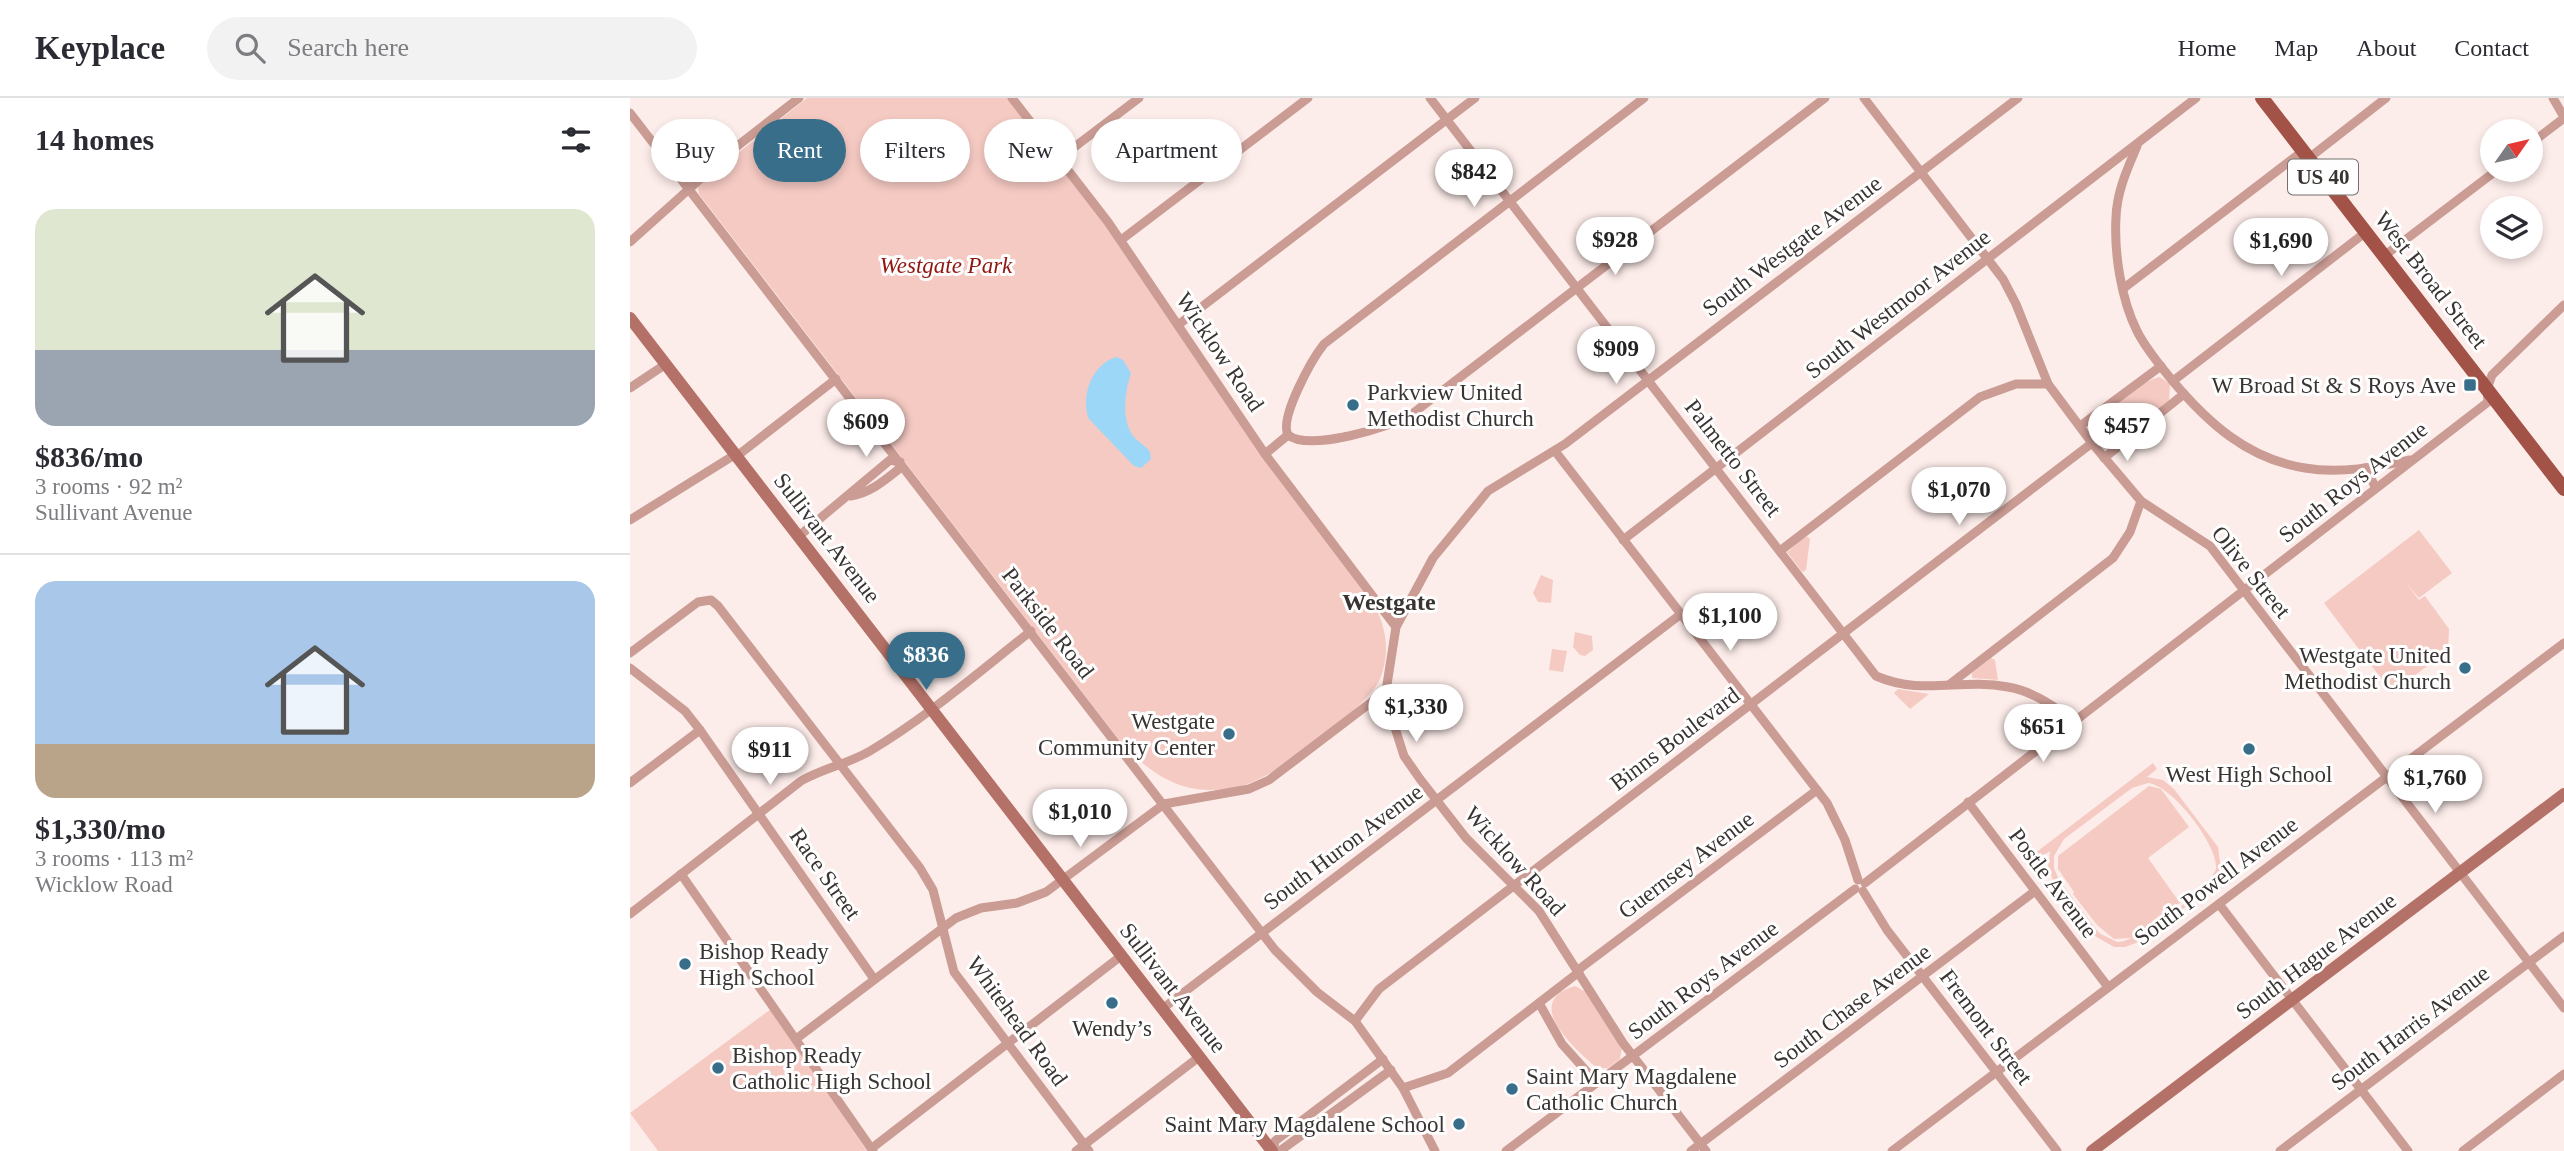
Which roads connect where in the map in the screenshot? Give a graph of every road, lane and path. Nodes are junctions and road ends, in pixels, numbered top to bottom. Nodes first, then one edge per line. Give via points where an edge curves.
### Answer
1 (799, 98) edge
2 (1012, 98) edge
3 (1139, 98) edge
4 (1308, 98) edge
5 (1430, 98) edge
6 (1475, 98) edge
7 (1644, 98) edge
8 (1825, 98) edge
9 (1864, 98) edge
10 (2018, 98) edge
11 (2196, 98) edge
12 (2262, 98) edge
13 (2386, 98) edge
14 (2553, 98) edge
15 (630, 113) edge
16 (2564, 117) edge
17 (1029, 119) edge
18 (1447, 120) junction
19 (2543, 134) edge
20 (1077, 145) edge
21 (2137, 145) junction
22 (2306, 155) junction
23 (2109, 166) junction
24 (1921, 172) junction
25 (1077, 181) edge
26 (2481, 182) edge
27 (2122, 183) junction
28 (689, 189) junction
29 (1509, 200) junction
30 (2366, 232) junction
31 (1121, 240) junction
32 (630, 242) edge
33 (2384, 256) junction
34 (1989, 258) junction
35 (1577, 288) junction
36 (2124, 288) junction
37 (2564, 305) edge
38 (630, 318) edge
39 (1178, 325) junction
40 (666, 364) junction
41 (2161, 366) junction
42 (836, 379) junction
43 (1648, 380) junction
44 (2173, 381) junction
45 (2048, 384) junction
46 (630, 388) edge
47 (2487, 389) junction
48 (2184, 394) junction
49 (2080, 426) junction
50 (1288, 435) junction
51 (2092, 443) junction
52 (1555, 451) junction
53 (1265, 454) junction
54 (736, 455) junction
55 (2104, 458) junction
56 (2412, 460) junction
57 (900, 462) junction
58 (1716, 468) junction
59 (2365, 468) junction
60 (2562, 481) edge
61 (2376, 488) junction
62 (2141, 501) junction
63 (630, 520) edge
64 (799, 536) junction
65 (1623, 540) junction
66 (1780, 551) junction
67 (2244, 590) junction
68 (1681, 614) junction
69 (1396, 627) junction
70 (1031, 631) junction
71 (1844, 634) junction
72 (2564, 643) edge
73 (630, 653) edge
74 (630, 668) edge
75 (1949, 685) junction
76 (1386, 691) junction
77 (1751, 705) junction
78 (930, 707) junction
79 (2075, 721) junction
80 (700, 730) junction
81 (839, 763) junction
82 (2386, 777) junction
83 (630, 783) edge
84 (1817, 790) junction
85 (2564, 794) edge
86 (1436, 801) junction
87 (1968, 802) junction
88 (1164, 804) junction
89 (759, 814) junction
90 (2461, 873) junction
91 (681, 874) junction
92 (1064, 881) junction
93 (1515, 886) junction
94 (1860, 886) junction
95 (2035, 891) junction
96 (2219, 904) junction
97 (630, 914) edge
98 (943, 928) junction
99 (1262, 933) junction
100 (2564, 936) edge
101 (1121, 956) junction
102 (2529, 963) junction
103 (1578, 971) junction
104 (1923, 976) junction
105 (874, 979) junction
106 (2108, 987) junction
107 (2292, 1000) junction
108 (1539, 1003) junction
109 (2564, 1008) edge
110 (1162, 1009) junction
111 (1355, 1021) junction
112 (796, 1039) junction
113 (1007, 1044) junction
114 (1199, 1057) junction
115 (1634, 1057) junction
116 (1383, 1059) junction
117 (1391, 1070) junction
118 (1996, 1072) junction
119 (2564, 1074) edge
120 (1597, 1083) junction
121 (1403, 1088) junction
122 (2361, 1089) junction
123 (1703, 1147) edge
124 (1083, 1149) edge
125 (872, 1150) edge
126 (1272, 1151) edge
127 (1280, 1151) edge
128 (1436, 1151) edge
129 (1506, 1151) edge
130 (1691, 1151) edge
131 (1892, 1151) edge
132 (2057, 1151) edge
133 (2092, 1151) edge
134 (2280, 1151) edge
135 (2408, 1151) edge
136 (2463, 1151) edge

1 - 28 street
2 - 17 street, Wicklow Road
3 - 20 street
4 - 31 street
5 - 18 street, Palmetto Street
6 - 18 street
7 - 29 street
8 - 35 street
9 - 24 street, Olive Street
10 - 24 street, South Westgate Avenue
11 - 21 street, South Westmoor Avenue
12 - 22 main road, West Broad Street / US 40
13 - 22 street
14 - 16 street
15 - 28 street, Parkside Road
16 - 19 street
18 - 29 street, Palmetto Street
18 - 39 street
21 - 23 street, South Westmoor Avenue
21 - 27 street
22 - 30 main road, West Broad Street / US 40
22 - 36 street
23 - 27 street
23 - 34 street, South Westmoor Avenue
24 - 34 street, Olive Street
24 - 43 street, South Westgate Avenue
25 - 31 street, Wicklow Road
26 - 33 street
27 - 36 street via 2115,220
28 - 32 street
28 - 42 street, Parkside Road
29 - 35 street, Palmetto Street
29 - 50 street via 1324,344 1310,364 1286,422
30 - 33 main road, West Broad Street / US 40
30 - 44 street
31 - 39 street, Wicklow Road
33 - 47 main road, West Broad Street / US 40
34 - 45 street, Olive Street via 2016,303
34 - 58 street, South Westmoor Avenue
35 - 43 street, Palmetto Street
35 - 50 street via 1395,424 1300,441
36 - 41 street via 2137,331
37 - 47 street via 2492,375
38 - 40 main road, Sullivant Avenue
39 - 53 street, Wicklow Road
40 - 46 street
40 - 54 main road, Sullivant Avenue
41 - 44 street
41 - 49 street
42 - 54 street
42 - 57 street, Parkside Road
43 - 52 street, South Westgate Avenue
43 - 58 street, Palmetto Street
44 - 48 street
45 - 49 street, Olive Street
45 - 66 street via 2015,384 1980,397
47 - 56 street, South Roys Avenue via 2488,402
47 - 60 main road, West Broad Street / US 40
48 - 55 street
48 - 59 street via 2228,436 2266,457 2306,468
49 - 51 street, Olive Street
50 - 53 street
51 - 55 street, Olive Street
51 - 71 street, Binns Boulevard
52 - 65 street, Fremont Street
52 - 69 street, South Westgate Avenue via 1499,482 1476,502 1433,558
53 - 69 street, Wicklow Road
54 - 63 street
54 - 64 main road, Sullivant Avenue
55 - 62 street, Olive Street
56 - 59 street
56 - 61 street, South Roys Avenue
57 - 64 street via 881,483 851,496
57 - 70 street, Parkside Road
58 - 65 street, South Westmoor Avenue
58 - 66 street, Palmetto Street
59 - 61 street
61 - 67 street, South Roys Avenue
62 - 67 street, Olive Street via 2210,546
62 - 75 street via 2130,532 2113,558
64 - 78 main road, Sullivant Avenue
65 - 68 street, Fremont Street
66 - 71 street, Palmetto Street
67 - 79 street, South Roys Avenue
67 - 82 street, Olive Street
68 - 77 street, Fremont Street
68 - 86 street, South Huron Avenue
69 - 76 street, South Westgate Avenue
70 - 78 street
70 - 88 street, Parkside Road
71 - 75 street, Palmetto Street via 1876,676 1920,688
71 - 77 street, Binns Boulevard
72 - 82 street, South Powell Avenue
73 - 81 street, Whitehead Road via 698,602 711,600
74 - 80 street, Race Street via 685,711
75 - 79 street, Palmetto Street via 2011,687 2036,696
76 - 86 street, Wicklow Road via 1404,756
76 - 88 street via 1259,785
77 - 84 street, Fremont Street
77 - 93 street, Binns Boulevard
78 - 81 street via 867,752
78 - 92 main road, Sullivant Avenue
79 - 87 street, South Roys Avenue
80 - 83 street
80 - 89 street, Race Street
81 - 89 street via 801,781
81 - 98 street, Whitehead Road via 920,868 933,890
82 - 90 street, Olive Street
82 - 96 street, South Powell Avenue
84 - 94 street, Fremont Street via 1842,832
84 - 103 street, Guernsey Avenue
85 - 90 main road, South Hague Avenue
86 - 93 street, Wicklow Road
86 - 99 street, South Huron Avenue
87 - 94 street, South Roys Avenue
87 - 95 street, Postle Avenue
88 - 92 street
88 - 99 street, Parkside Road
89 - 91 street
89 - 105 street, Race Street
90 - 102 street, Olive Street
90 - 107 main road, South Hague Avenue
91 - 97 street
91 - 112 street
92 - 98 street via 1017,903 967,913
92 - 101 main road, Sullivant Avenue
93 - 103 street, Wicklow Road via 1539,911
93 - 111 street, Binns Boulevard via 1379,989
94 - 104 street, Fremont Street
94 - 115 street, South Roys Avenue
95 - 104 street, South Chase Avenue
95 - 106 street, Postle Avenue
96 - 106 street, South Powell Avenue
96 - 107 street
98 - 105 street
98 - 113 street, Whitehead Road via 954,972
99 - 110 street, South Huron Avenue
99 - 111 street, Parkside Road via 1297,973
100 - 102 street, South Harris Avenue
101 - 110 main road, Sullivant Avenue
101 - 113 street
102 - 109 street, Olive Street
102 - 122 street, South Harris Avenue
103 - 108 street, Guernsey Avenue
103 - 115 street, Wicklow Road
104 - 118 street, Fremont Street
104 - 123 street, South Chase Avenue
105 - 112 street
106 - 118 street, South Powell Avenue
107 - 122 street
107 - 133 main road, South Hague Avenue
108 - 120 street via 1562,1044
108 - 121 street, Guernsey Avenue via 1448,1073
110 - 114 main road, Sullivant Avenue
111 - 116 street, Parkside Road
112 - 125 street
113 - 124 street, Whitehead Road
113 - 125 street
114 - 124 street
114 - 126 main road, Sullivant Avenue
115 - 120 street, South Roys Avenue
115 - 123 street, Wicklow Road
116 - 117 street, Parkside Road
116 - 126 street via 1275,1141
117 - 121 street, Parkside Road
117 - 127 street
118 - 131 street, South Powell Avenue
118 - 132 street, Fremont Street
119 - 136 street
120 - 129 street, South Roys Avenue
121 - 128 street, Parkside Road
122 - 134 street, South Harris Avenue
122 - 135 street
123 - 130 street, South Chase Avenue

